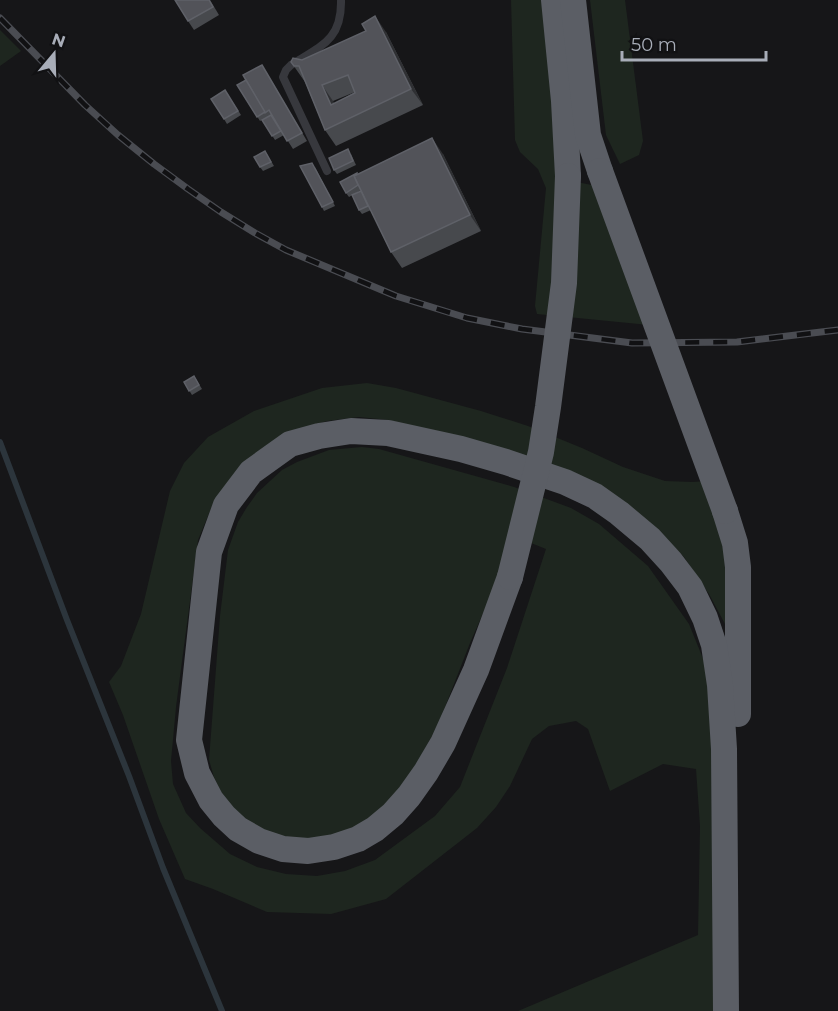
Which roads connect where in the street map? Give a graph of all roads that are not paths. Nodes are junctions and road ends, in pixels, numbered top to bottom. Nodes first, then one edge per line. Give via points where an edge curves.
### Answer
1 (341, 0) edge
2 (554, 0) edge
3 (573, 0) edge
4 (327, 171) dead end
5 (726, 1011) edge
6 (739, 1011) edge

1 - 4 lane via 341,16 330,39 291,65 283,77
2 - 5 highway, bridge via 568,176 564,283 548,407 541,452 510,577 476,670 443,743 393,814 358,839 334,848 309,851 283,849 238,829 211,800 197,773 189,740 209,552 226,506 251,472 290,444 351,431 388,433 506,462 565,482 595,496 650,539 671,562 690,588 714,645 724,749
3 - 6 highway, bridge via 588,135 735,543

